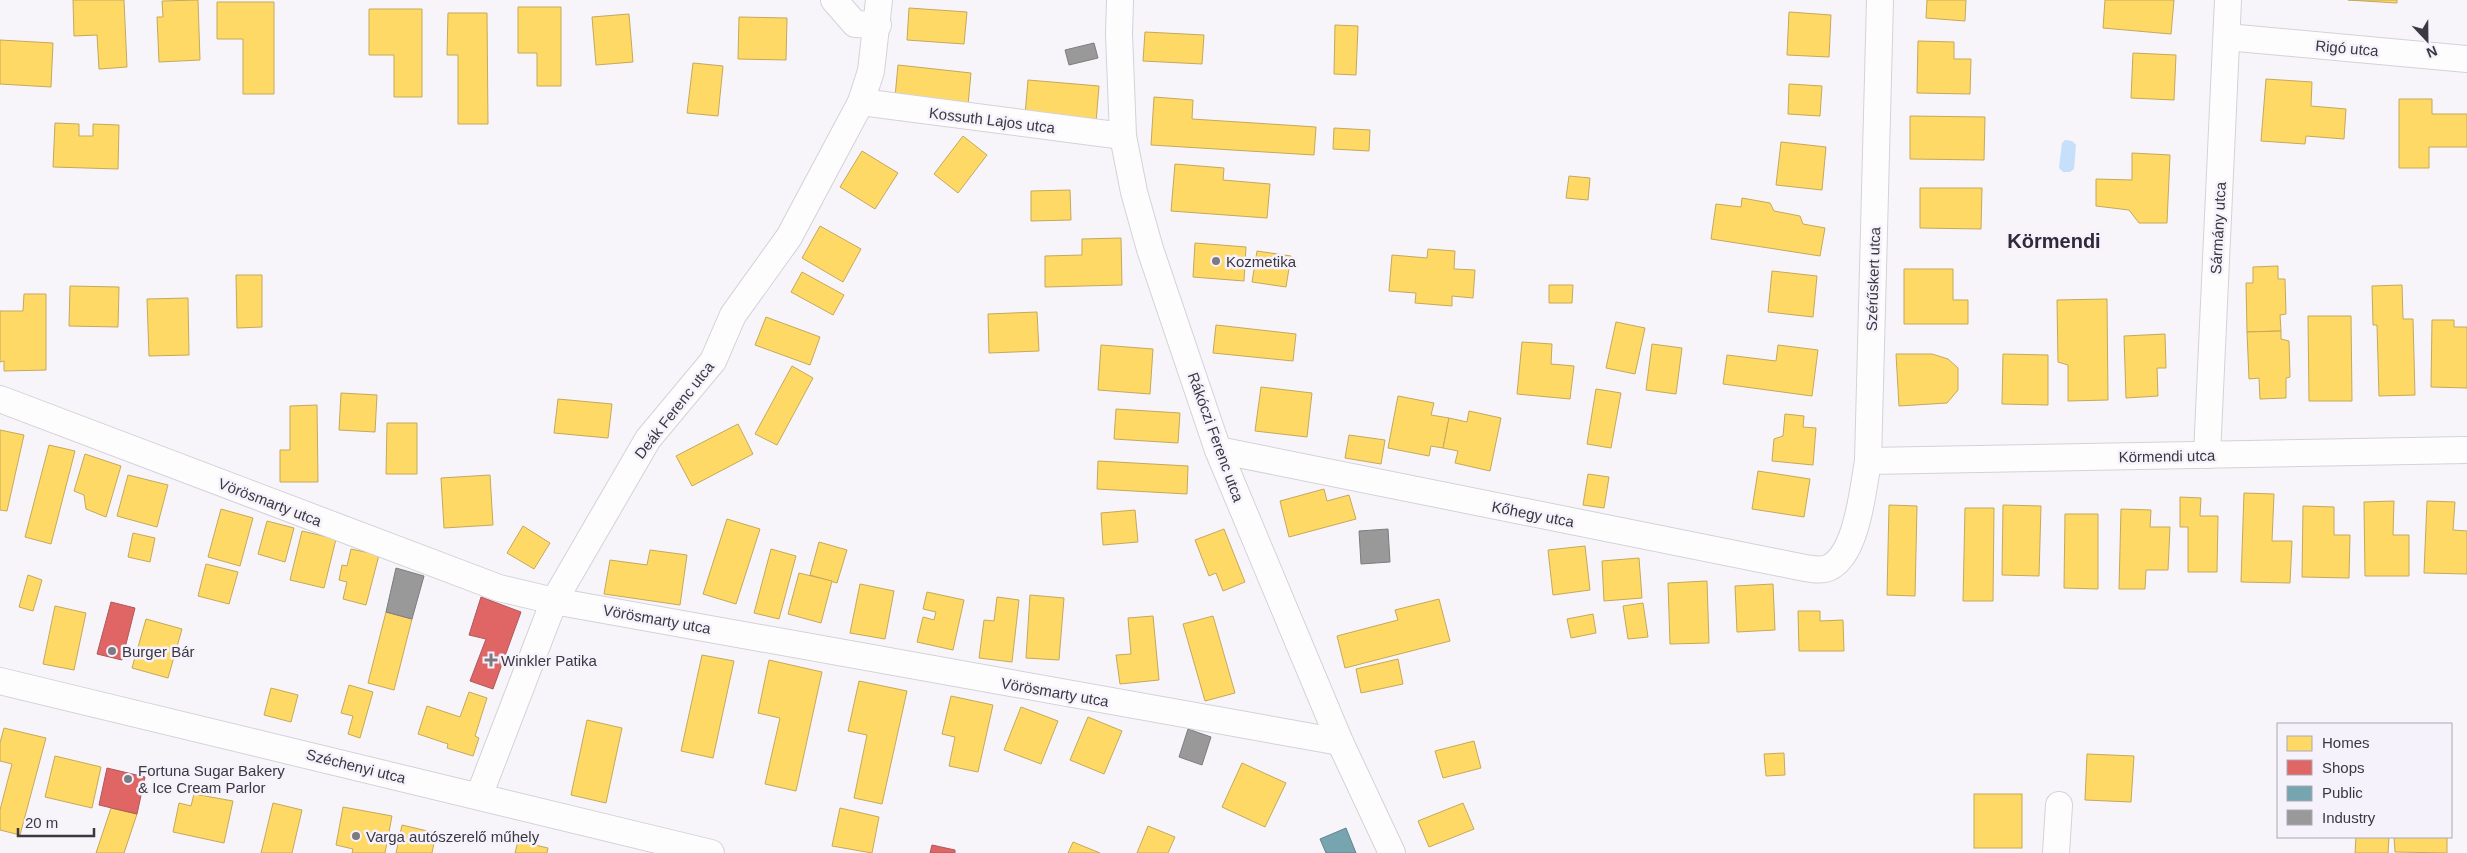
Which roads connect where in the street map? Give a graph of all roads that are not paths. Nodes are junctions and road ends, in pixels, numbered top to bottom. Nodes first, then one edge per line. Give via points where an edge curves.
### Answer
1 (834, 0) edge
2 (1120, 0) edge
3 (1880, 0) edge
4 (2228, 0) edge
5 (879, 13) edge
6 (2227, 37) junction
7 (2467, 59) edge
8 (861, 102) junction
9 (1123, 136) junction
10 (0, 399) edge
11 (1218, 450) junction
12 (2467, 450) edge
13 (2207, 455) junction
14 (1868, 461) junction
15 (1844, 554) joint
16 (554, 601) junction
17 (0, 681) edge
18 (1340, 742) junction
19 (479, 796) junction
20 (2059, 805) dead end
21 (711, 853) edge
22 (1392, 853) edge
23 (2056, 853) edge

1 - 5 street via 855,24
2 - 9 street, Rákóczi Ferenc utca
3 - 14 street, Szérűskert utca
4 - 6 street, Sármány utca
5 - 8 street, Deák Ferenc utca via 871,71
6 - 7 street, Rigó utca
6 - 13 street, Sármány utca
8 - 9 street, Kossuth Lajos utca
8 - 16 street, Deák Ferenc utca via 789,237 733,314 713,361 648,439
9 - 11 street, Rákóczi Ferenc utca via 1150,249
10 - 16 street, Vörösmarty utca via 498,588
11 - 15 street, Kőhegy utca via 1815,570 1827,568
11 - 18 street, Rákóczi Ferenc utca
12 - 13 street, Körmendi utca
13 - 14 street, Körmendi utca
14 - 15 street, Szérűskert utca via 1856,522
16 - 18 street, Vörösmarty utca
16 - 19 street, Deák Ferenc utca
17 - 19 street, Széchenyi utca
18 - 22 street, Rákóczi Ferenc utca
19 - 21 street, Széchenyi utca
20 - 23 street

